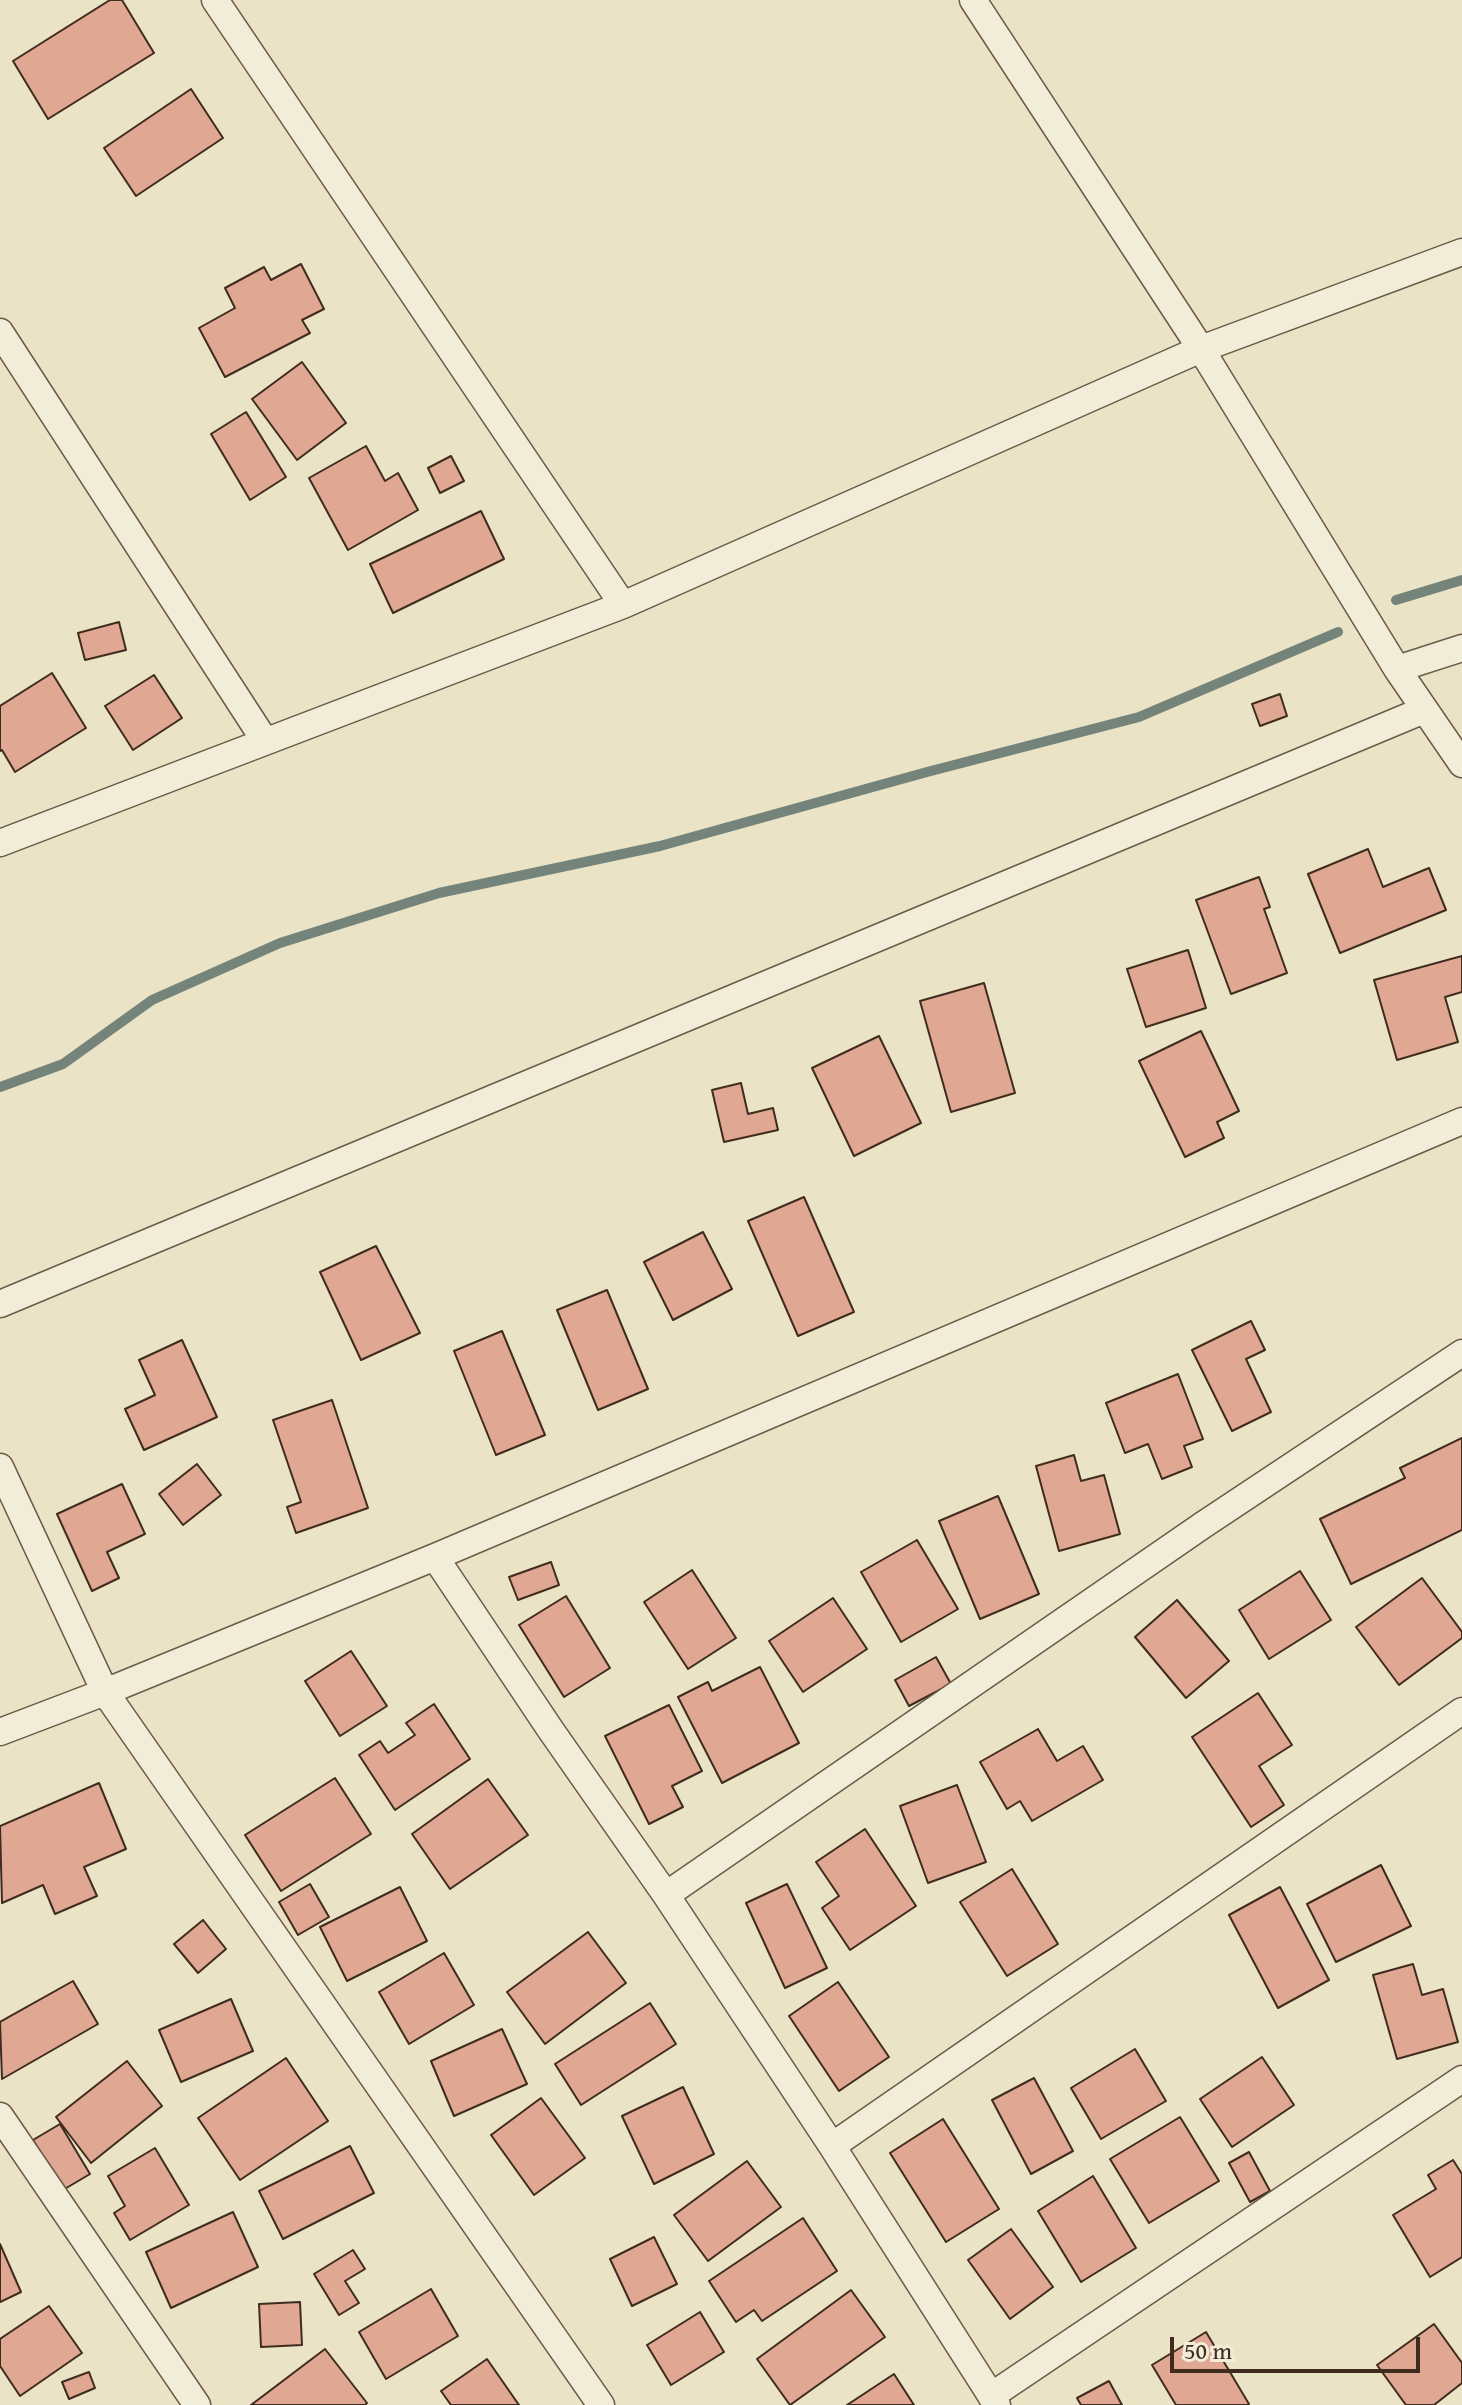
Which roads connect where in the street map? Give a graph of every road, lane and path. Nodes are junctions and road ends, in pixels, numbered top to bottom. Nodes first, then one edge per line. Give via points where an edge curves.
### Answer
1 (215, 0) edge
2 (973, 0) edge
3 (1462, 252) edge
4 (0, 332) edge
5 (1201, 349) junction
6 (623, 605) junction
7 (1462, 648) edge
8 (1397, 669) junction
9 (1424, 710) junction
10 (265, 741) junction
11 (1462, 764) edge
12 (0, 843) edge
13 (1462, 1121) edge
14 (0, 1304) edge
15 (1462, 1353) edge
16 (0, 1467) edge
17 (435, 1557) junction
18 (105, 1692) junction
19 (1462, 1711) edge
20 (0, 1732) edge
21 (666, 1895) junction
22 (1462, 2079) edge
23 (0, 2116) edge
24 (832, 2146) junction
25 (994, 2401) edge
26 (197, 2405) edge
27 (601, 2405) edge

1 - 6 street
2 - 5 street
3 - 5 street
4 - 10 street
5 - 6 street
5 - 8 street
6 - 10 street
7 - 8 street
8 - 9 street
9 - 11 street
9 - 14 street
10 - 12 street
13 - 17 street
15 - 21 street
16 - 18 street
17 - 18 street
17 - 21 street
18 - 20 street
18 - 27 street
19 - 24 street
21 - 24 street
22 - 25 street
23 - 26 street
24 - 25 street

